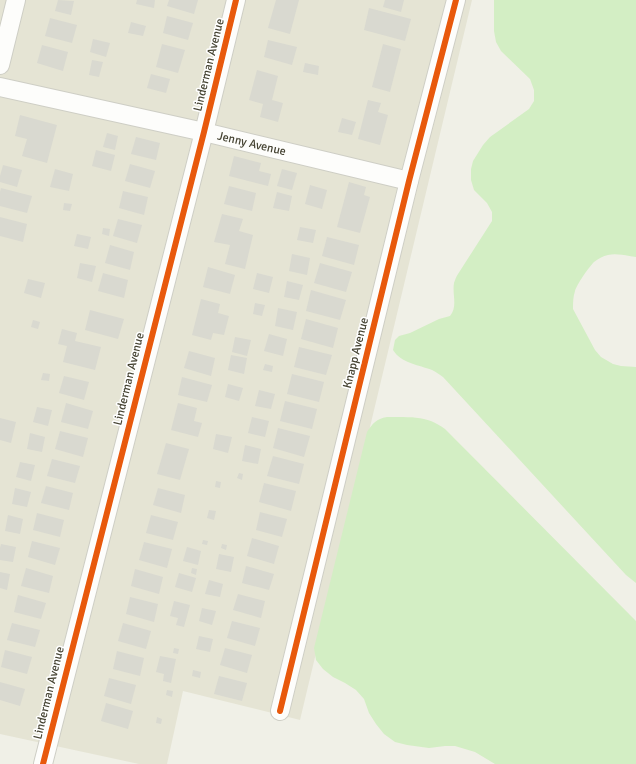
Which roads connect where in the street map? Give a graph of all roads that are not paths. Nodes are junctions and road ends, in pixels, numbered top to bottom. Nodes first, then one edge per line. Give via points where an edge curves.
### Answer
1 (16, 0) edge
2 (236, 0) edge
3 (456, 0) edge
4 (0, 65) edge
5 (0, 87) edge
6 (204, 132) junction
7 (409, 181) junction
8 (280, 711) dead end
9 (43, 764) edge

1 - 4 street
2 - 6 street, Linderman Avenue
3 - 7 street, Knapp Avenue
5 - 6 street, Jenny Avenue
6 - 7 street, Jenny Avenue
6 - 9 street, Linderman Avenue
7 - 8 street, Knapp Avenue

